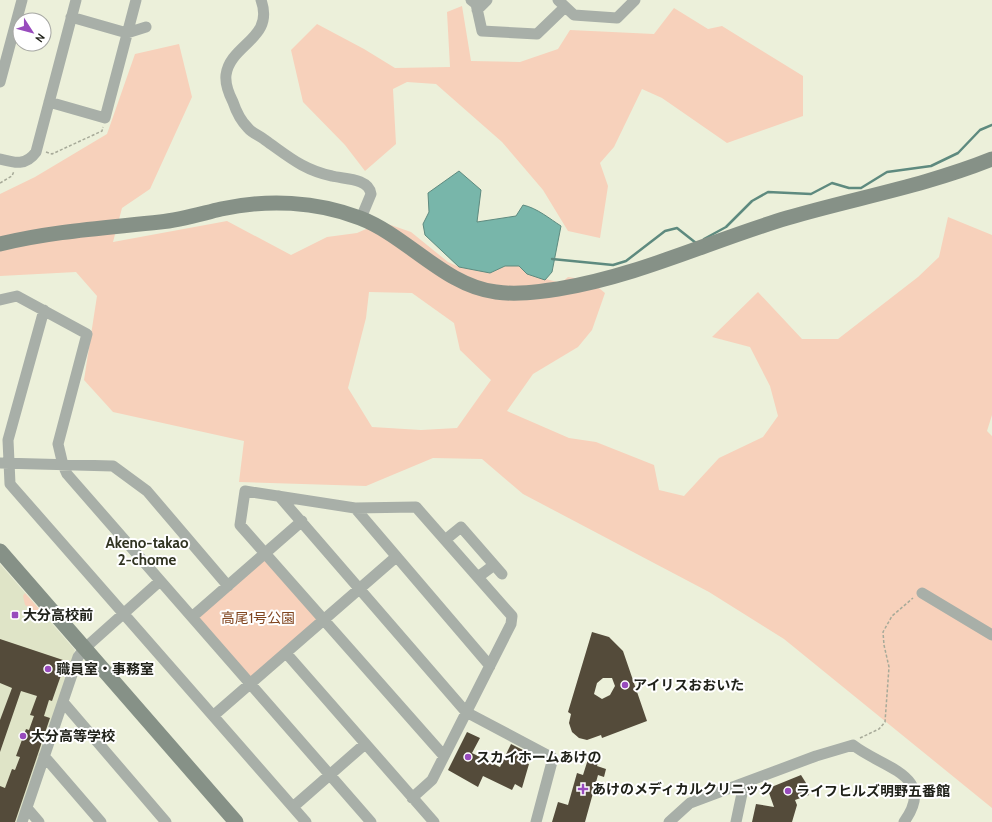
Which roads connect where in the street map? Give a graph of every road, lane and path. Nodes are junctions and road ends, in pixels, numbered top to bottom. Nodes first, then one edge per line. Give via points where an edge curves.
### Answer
1 (22, 0) edge
2 (76, 0) edge
3 (136, 0) edge
4 (261, 0) edge
5 (471, 0) edge
6 (487, 0) edge
7 (635, 0) edge
8 (562, 3) edge
9 (477, 10) junction
10 (71, 17) junction
11 (146, 27) dead end
12 (127, 33) junction
13 (0, 82) edge
14 (49, 102) junction
15 (105, 118) junction
16 (37, 150) junction
17 (0, 160) edge
18 (992, 160) edge
19 (17, 164) junction
20 (0, 183) edge
21 (361, 218) junction
22 (0, 244) edge
23 (0, 300) edge
24 (44, 310) junction
25 (4, 463) edge
26 (62, 465) junction
27 (279, 496) junction
28 (354, 508) junction
29 (302, 521) junction
30 (444, 540) junction
31 (0, 551) edge
32 (265, 554) junction
33 (396, 557) junction
34 (494, 565) junction
35 (502, 574) dead end
36 (478, 577) junction
37 (160, 581) junction
38 (228, 586) junction
39 (360, 589) junction
40 (922, 593) joint
41 (123, 612) junction
42 (192, 617) junction
43 (323, 621) junction
44 (992, 635) edge
45 (85, 648) junction
46 (286, 653) junction
47 (490, 666) junction
48 (250, 684) junction
49 (63, 702) junction
50 (466, 712) junction
51 (214, 716) junction
52 (365, 744) junction
53 (853, 744) junction
54 (44, 756) junction
55 (444, 756) junction
56 (330, 775) junction
57 (744, 784) junction
58 (412, 798) junction
59 (293, 807) junction
60 (27, 808) junction
61 (22, 822) edge
62 (39, 822) edge
63 (101, 822) edge
64 (166, 822) edge
65 (236, 822) edge
66 (306, 822) edge
67 (371, 822) edge
68 (434, 822) edge
69 (536, 822) edge
70 (669, 822) edge
71 (736, 822) edge
72 (904, 822) edge

1 - 13 street
2 - 10 street
3 - 12 street
4 - 21 street via 265,15 263,24 232,62 226,75 229,93 236,110 248,129 296,163 318,172 360,182 367,187 371,194
5 - 9 street via 476,4
6 - 9 street
7 - 8 street via 617,18 574,16
8 - 9 street via 537,34 482,31
10 - 12 street
10 - 14 street
11 - 12 street
12 - 15 street
14 - 15 street
14 - 16 street
15 - 16 path via 102,131 52,154
16 - 19 street via 30,159
17 - 19 street
18 - 21 street via 914,186 786,218 620,276 532,292 493,292 465,284 394,235
19 - 20 path via 12,176
21 - 22 street via 304,204 248,204 187,218 61,232
23 - 24 street via 17,296
24 - 25 street
24 - 26 street via 87,334 58,444
25 - 26 street
25 - 41 street via 10,484
26 - 37 street
26 - 38 street via 113,466 147,491
27 - 28 street
27 - 29 street
27 - 32 street via 246,491 240,525
28 - 30 street via 416,508
28 - 33 street
29 - 32 street
29 - 39 street
30 - 34 street via 461,527
30 - 36 street
31 - 45 street
32 - 38 street
32 - 43 street
33 - 39 street
33 - 47 street
34 - 35 street
34 - 36 street
36 - 47 street via 512,616 511,624
37 - 41 street
37 - 42 street
38 - 42 street
39 - 43 street
39 - 50 street
40 - 44 street
40 - 53 path via 892,616 883,632 889,667 885,722 879,729 855,740
41 - 45 street
41 - 51 street
42 - 48 street
43 - 46 street
43 - 55 street
45 - 49 street via 78,657
45 - 65 street
46 - 48 street
46 - 52 street
47 - 50 street
48 - 51 street
48 - 56 street
49 - 54 street
49 - 64 street
50 - 55 street
50 - 69 street via 553,758
51 - 59 street
52 - 56 street
52 - 58 street
53 - 57 street
53 - 72 street via 905,776 913,785 915,805
54 - 60 street
54 - 63 street
55 - 58 street via 432,780
56 - 59 street
56 - 67 street
57 - 70 street via 690,803
57 - 71 street
58 - 68 street
59 - 66 street
60 - 61 street
60 - 62 street

